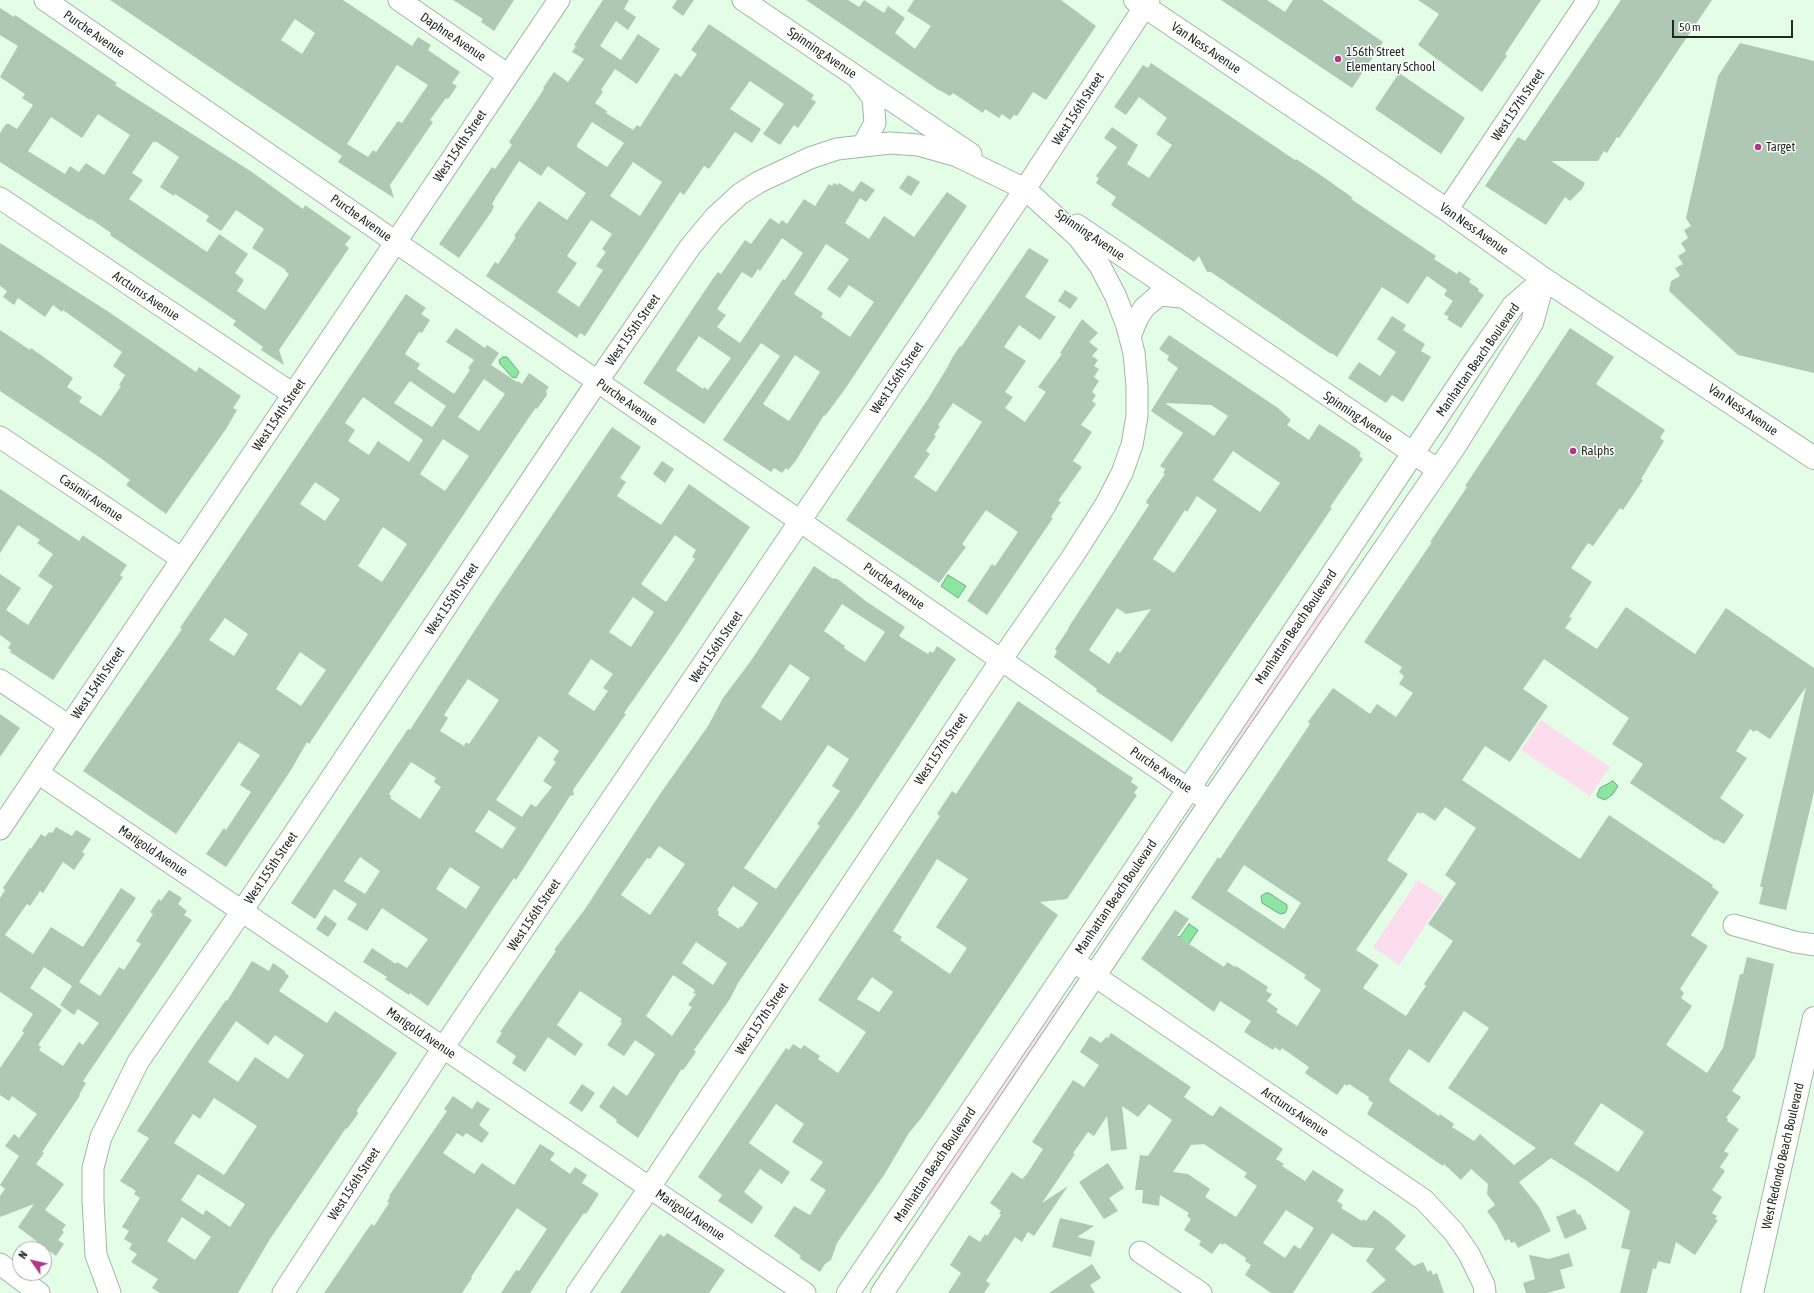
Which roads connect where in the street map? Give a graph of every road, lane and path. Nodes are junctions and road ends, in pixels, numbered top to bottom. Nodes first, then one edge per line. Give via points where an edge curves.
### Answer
1 (45, 0) edge
2 (399, 0) edge
3 (558, 0) edge
4 (743, 0) edge
5 (1588, 0) edge
6 (1143, 2) edge
7 (508, 75) junction
8 (856, 76) junction
9 (863, 145) junction
10 (1025, 189) junction
11 (0, 198) edge
12 (1447, 210) junction
13 (395, 242) junction
14 (1544, 279) junction
15 (1182, 297) junction
16 (1130, 337) junction
17 (597, 382) junction
18 (293, 394) junction
19 (0, 436) edge
20 (1413, 454) junction
21 (1814, 458) edge
22 (1438, 470) junction
23 (801, 522) junction
24 (182, 558) junction
25 (1001, 660) junction
26 (0, 680) edge
27 (69, 726) junction
28 (38, 773) junction
29 (1188, 789) junction
30 (1212, 801) junction
31 (0, 829) edge
32 (242, 911) junction
33 (1734, 925) dead end
34 (1814, 945) edge
35 (1073, 961) junction
36 (1096, 976) junction
37 (1814, 1018) edge
38 (443, 1048) junction
39 (650, 1187) junction
40 (1140, 1252) dead end
41 (0, 1264) edge
42 (39, 1293) edge
43 (110, 1293) edge
44 (283, 1293) edge
45 (577, 1293) edge
46 (805, 1293) edge
47 (848, 1293) edge
48 (882, 1293) edge
49 (1201, 1293) edge
50 (1485, 1293) edge
51 (1752, 1293) edge

1 - 13 street, Purche Avenue
2 - 7 street, Daphne Avenue
3 - 7 street, West 154th Street
4 - 8 street, Spinning Avenue
5 - 12 street, West 157th Street
6 - 10 street, West 156th Street
6 - 12 main road, Van Ness Avenue
7 - 13 street, West 154th Street
8 - 9 street via 873,98 875,123
8 - 10 street, Spinning Avenue
9 - 10 street, West 155th Street via 890,143 918,146 957,156
9 - 17 street, West 155th Street via 838,149 810,158 740,194 715,217 690,247
10 - 15 street, Spinning Avenue
10 - 16 street, West 157th Street via 1078,237 1100,266 1116,297
10 - 23 street, West 156th Street
11 - 18 street, Arcturus Avenue
12 - 14 main road, Van Ness Avenue
13 - 17 street, Purche Avenue
13 - 18 street, West 154th Street
14 - 20 main road, Manhattan Beach Boulevard via 1513,306
14 - 21 main road, Van Ness Avenue
14 - 22 main road, Manhattan Beach Boulevard via 1532,323
15 - 16 street via 1159,295 1144,308
15 - 20 street, Spinning Avenue
16 - 25 street, West 157th Street via 1134,353 1138,416 1132,445 1122,473 1073,556
17 - 23 street, Purche Avenue
17 - 32 street, West 155th Street
18 - 24 street, West 154th Street
19 - 24 street, Casimir Avenue
20 - 22 street, Spinning Avenue
20 - 29 main road, Manhattan Beach Boulevard
22 - 30 main road, Manhattan Beach Boulevard
23 - 25 street, Purche Avenue
23 - 38 street, West 156th Street
24 - 27 street, West 154th Street
25 - 29 street, Purche Avenue
25 - 39 street, West 157th Street
26 - 27 street
27 - 28 street, West 154th Street
28 - 31 street, West 154th Street
28 - 32 street, Marigold Avenue
29 - 30 street, Purche Avenue
29 - 35 main road, Manhattan Beach Boulevard
30 - 36 main road, Manhattan Beach Boulevard
32 - 38 street, Marigold Avenue
32 - 43 street, West 155th Street via 138,1062 101,1137 93,1168 94,1228 96,1255
33 - 34 street
35 - 36 street, Arcturus Avenue
35 - 47 main road, Manhattan Beach Boulevard
36 - 48 main road, Manhattan Beach Boulevard
36 - 50 street, Arcturus Avenue via 1424,1200 1453,1231 1469,1254 1484,1285
37 - 51 main road, West Redondo Beach Boulevard
38 - 39 street, Marigold Avenue
38 - 44 street, West 156th Street
39 - 45 street, West 157th Street
39 - 46 street, Marigold Avenue
40 - 49 street
41 - 42 street

